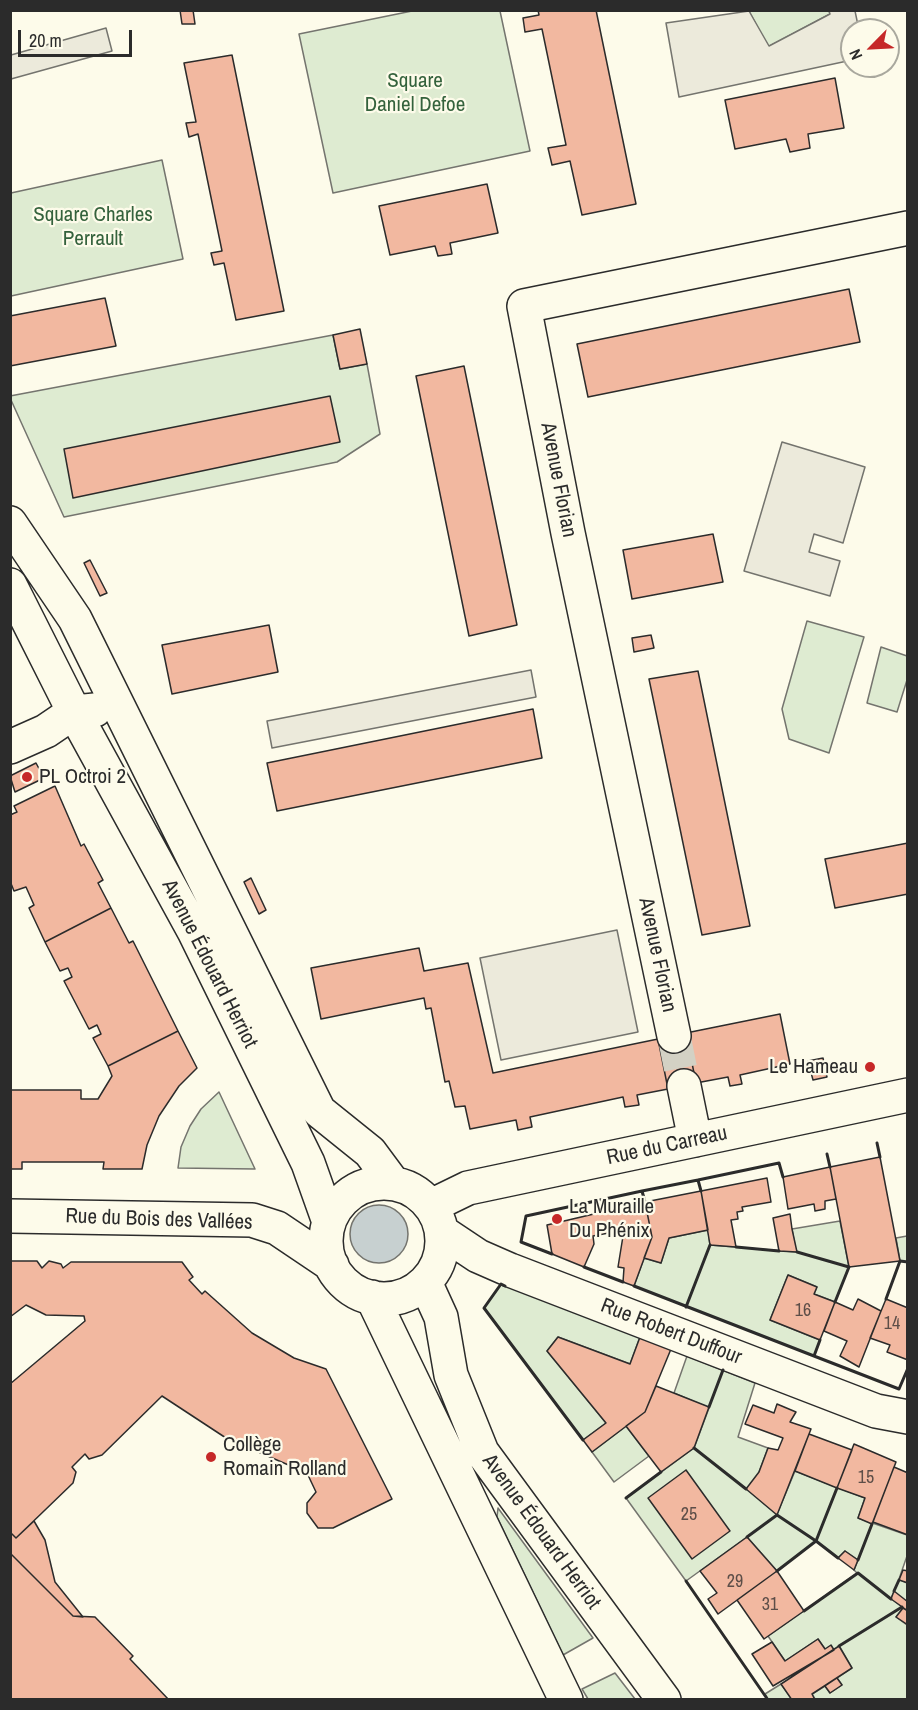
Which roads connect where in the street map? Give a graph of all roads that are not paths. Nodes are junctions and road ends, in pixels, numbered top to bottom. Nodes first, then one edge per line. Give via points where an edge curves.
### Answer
1 (908, 228) edge
2 (10, 523) edge
3 (10, 585) edge
4 (74, 712) junction
5 (10, 747) edge
6 (203, 879) junction
7 (674, 1036) tunnel mouth
8 (684, 1086) tunnel mouth
9 (908, 1095) edge
10 (695, 1140) junction
11 (393, 1183) junction
12 (10, 1216) edge
13 (436, 1219) junction
14 (329, 1222) junction
15 (332, 1265) junction
16 (425, 1282) junction
17 (372, 1298) junction
18 (908, 1417) edge
19 (553, 1695) edge
20 (664, 1700) edge

1 - 7 street, Avenue Florian via 524,306
2 - 6 street, Avenue Édouard Herriot via 75,619
3 - 4 street, Avenue Édouard Herriot
4 - 5 street via 46,731
4 - 6 street, Avenue Édouard Herriot via 97,710 109,721 164,840
4 - 14 street, Avenue Édouard Herriot via 194,931 308,1163
6 - 11 street, Avenue Édouard Herriot via 319,1111 370,1152
8 - 10 street
9 - 10 street, Rue du Carreau
10 - 13 street, Rue du Carreau via 468,1188
11 - 13 street via 414,1191
11 - 14 street via 376,1183 348,1195
12 - 15 street, Rue du Bois des Vallées via 252,1220 277,1228
13 - 16 street via 441,1250 436,1268
13 - 18 street, Rue Robert Duffour via 478,1256 510,1270 876,1411
14 - 15 street via 326,1236
15 - 17 street via 342,1280
16 - 17 street via 410,1293 391,1299
16 - 20 street, Avenue Édouard Herriot via 441,1317 451,1375 482,1452
17 - 19 street, Avenue Édouard Herriot

